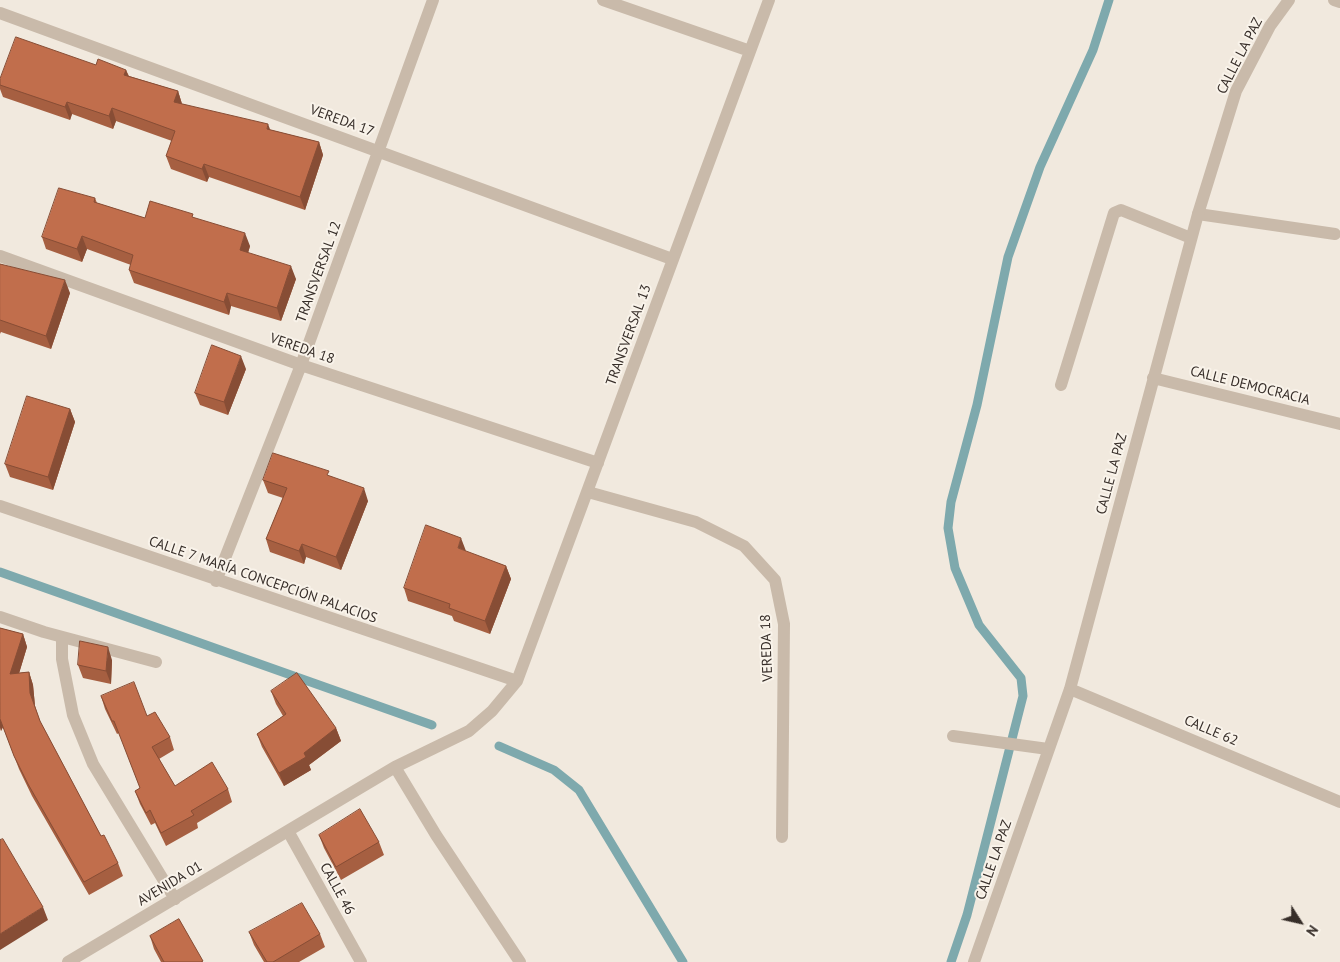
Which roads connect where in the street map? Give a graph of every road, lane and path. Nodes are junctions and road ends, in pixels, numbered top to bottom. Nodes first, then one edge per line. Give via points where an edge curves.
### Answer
1 (433, 0) edge
2 (603, 0) edge
3 (769, 0) edge
4 (1289, 0) edge
5 (1334, 0) edge
6 (1340, 2) edge
7 (0, 13) edge
8 (750, 51) junction
9 (379, 151) junction
10 (1198, 214) junction
11 (1335, 234) dead end
12 (1191, 238) junction
13 (0, 256) edge
14 (672, 259) junction
15 (301, 365) junction
16 (1154, 378) junction
17 (1061, 385) dead end
18 (1340, 424) edge
19 (598, 463) junction
20 (588, 492) junction
21 (0, 506) edge
22 (216, 581) junction
23 (0, 617) edge
24 (62, 637) junction
25 (156, 662) dead end
26 (517, 681) junction
27 (1070, 688) junction
28 (953, 736) dead end
29 (1048, 749) junction
30 (394, 767) junction
31 (1340, 802) edge
32 (288, 831) junction
33 (782, 837) dead end
34 (175, 899) junction
35 (68, 962) edge
36 (360, 962) edge
37 (520, 962) edge
38 (974, 962) edge

1 - 9 street, TRANSVERSAL 12
2 - 8 street
3 - 8 street, TRANSVERSAL 13
4 - 10 street, CALLE LA PAZ via 1270,26 1236,91
5 - 6 street
7 - 9 street, VEREDA 17
8 - 14 street, TRANSVERSAL 13
9 - 14 street, VEREDA 17
9 - 15 street, TRANSVERSAL 12
10 - 11 street
10 - 12 street, CALLE LA PAZ
12 - 16 street, CALLE LA PAZ
12 - 17 street via 1121,210 1114,213
13 - 15 street, VEREDA 18
14 - 19 street, TRANSVERSAL 13
15 - 19 street, VEREDA 18
15 - 22 street, TRANSVERSAL 12
16 - 18 street, CALLE DEMOCRACIA
16 - 27 street, CALLE LA PAZ
19 - 20 street, TRANSVERSAL 13
20 - 26 street, TRANSVERSAL 13
20 - 33 street, VEREDA 18 via 696,522 744,546 775,580 784,624
21 - 22 street, CALLE 7 MARÍA CONCEPCIÓN PALACIOS
22 - 26 street, CALLE 7 MARÍA CONCEPCIÓN PALACIOS
23 - 24 street
24 - 25 street
24 - 34 street via 62,659 73,715 93,764
26 - 30 street, TRANSVERSAL 13 via 492,711 469,731
27 - 29 street, CALLE LA PAZ
27 - 31 street, CALLE 62
28 - 29 street
29 - 38 street, CALLE LA PAZ
30 - 32 street, AVENIDA 01
30 - 37 street
32 - 34 street, AVENIDA 01
32 - 36 street, CALLE 46
34 - 35 street, AVENIDA 01

